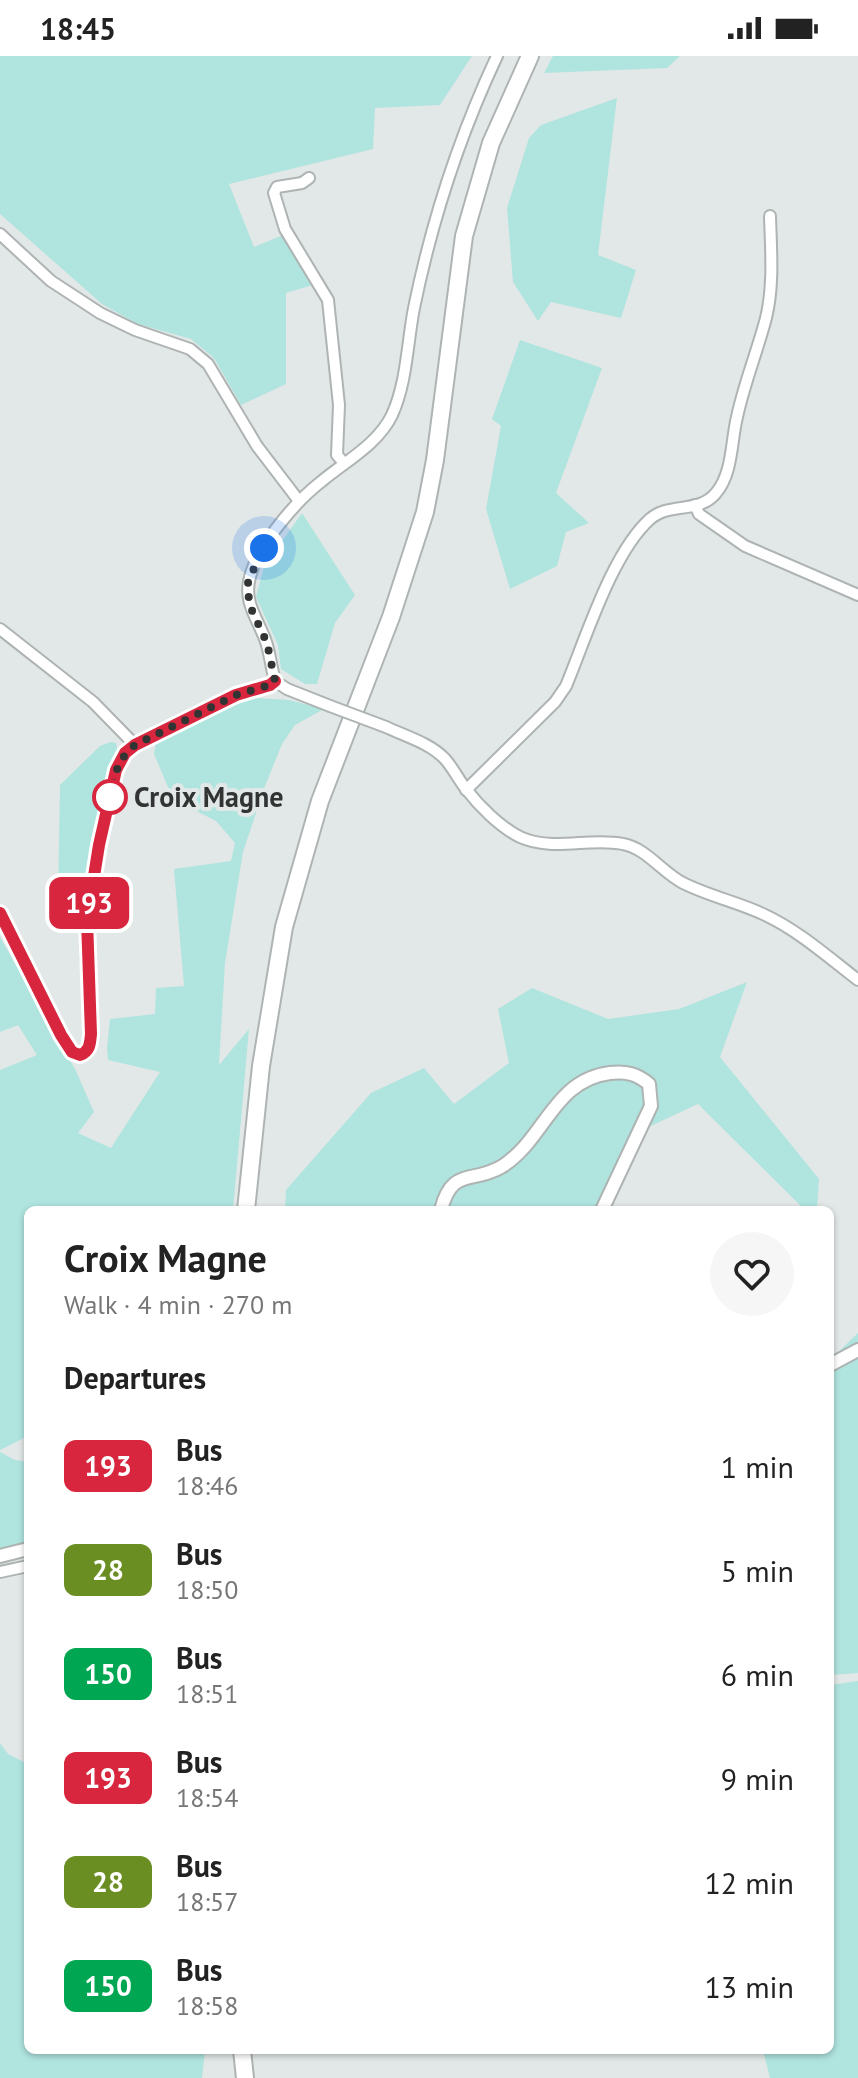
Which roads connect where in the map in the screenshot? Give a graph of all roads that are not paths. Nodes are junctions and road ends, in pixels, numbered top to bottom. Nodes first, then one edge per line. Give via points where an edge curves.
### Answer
1 (497, 56) edge
2 (530, 56) edge
3 (309, 178) dead end
4 (770, 216) dead end
5 (0, 234) edge
6 (344, 463) junction
7 (299, 501) junction
8 (695, 505) junction
9 (858, 595) edge
10 (0, 629) edge
11 (275, 681) junction
12 (135, 745) junction
13 (466, 790) junction
14 (0, 913) edge
15 (858, 980) edge
16 (256, 1123) junction
17 (246, 1206) edge
18 (254, 1206) edge
19 (442, 1206) edge
20 (604, 1206) edge
21 (858, 1350) edge
22 (834, 1363) edge
23 (24, 1550) edge
24 (0, 1556) edge
25 (24, 1567) edge
26 (0, 1572) edge
27 (234, 2054) edge
28 (242, 2054) edge
29 (236, 2078) edge
30 (245, 2078) edge

1 - 6 street via 437,211 391,416 376,438
2 - 16 main road via 491,143 464,236 435,460 417,538 328,776 294,888 271,997
3 - 6 street via 277,187 274,193 285,229 328,300 339,405 337,455
4 - 8 street via 772,277 766,317 727,471 716,493
5 - 7 street via 51,281 100,313 190,349 208,364 257,446
6 - 7 street
7 - 11 street via 264,548 248,581 249,604 267,643
8 - 9 street via 699,514 745,546
8 - 13 street via 663,510 650,519 623,555 566,686
10 - 12 street via 93,702
11 - 12 street
11 - 13 street, bridge via 438,753
12 - 14 street via 116,770 90,889 86,950 91,1034 84,1053 72,1052 61,1035
13 - 15 street via 519,836 554,844 615,843 639,850 686,885 784,925
16 - 17 main road
16 - 18 main road
19 - 20 street via 453,1184 500,1167 527,1144 578,1083 622,1071 649,1084 651,1106
21 - 22 street
23 - 24 street
25 - 26 street
27 - 29 main road
28 - 30 main road

